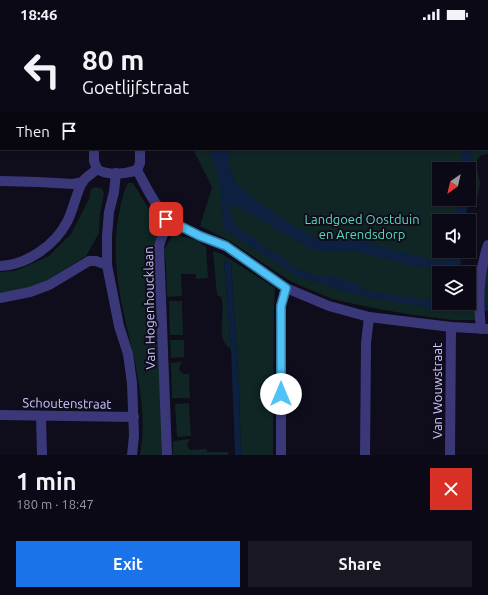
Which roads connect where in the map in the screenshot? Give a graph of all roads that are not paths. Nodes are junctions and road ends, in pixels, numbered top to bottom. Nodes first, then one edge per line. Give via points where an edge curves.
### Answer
1 (94, 150) edge
2 (140, 150) edge
3 (97, 169) junction
4 (137, 170) junction
5 (116, 173) junction
6 (0, 181) edge
7 (83, 182) junction
8 (166, 219) junction
9 (488, 245) edge
10 (108, 265) junction
11 (0, 266) edge
12 (286, 288) junction
13 (0, 298) edge
14 (369, 317) junction
15 (451, 327) junction
16 (484, 329) edge
17 (0, 415) edge
18 (41, 416) junction
19 (134, 417) junction
20 (42, 455) edge
21 (132, 455) edge
22 (167, 455) edge
23 (281, 455) edge
24 (365, 455) edge
25 (450, 455) edge

1 - 3 street
2 - 4 street
3 - 5 street
3 - 7 street
4 - 5 street
4 - 8 street
5 - 10 street, Van Hogenhoucklaan via 109,212
6 - 7 street via 73,184
7 - 11 street via 67,222 47,248 27,259
8 - 12 street via 226,246
8 - 22 street, Van Hogenhoucklaan via 159,247
9 - 16 street via 484,258 480,303
10 - 13 street via 89,261 48,285 30,292
10 - 19 street, Van Hogenhoucklaan via 119,326 128,354
12 - 14 street via 329,306
12 - 23 street via 281,306
14 - 15 street
14 - 24 street via 366,343
15 - 16 street
15 - 25 street, Van Wouwstraat
17 - 18 street, Schoutenstraat
18 - 19 street, Schoutenstraat
18 - 20 street
19 - 21 street, Van Hogenhoucklaan

